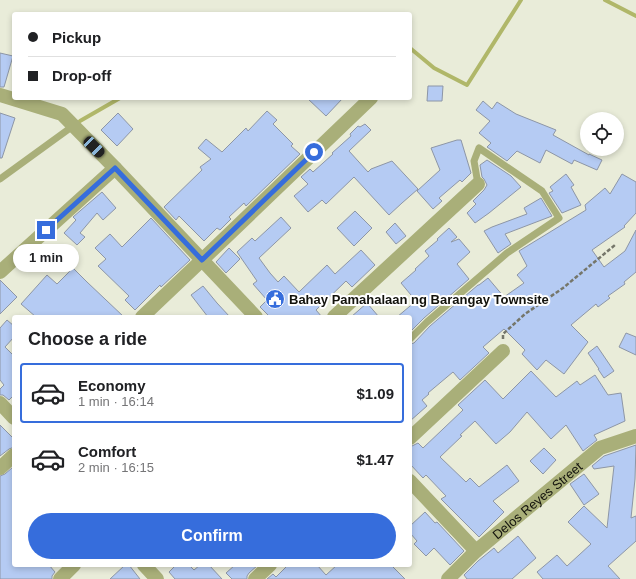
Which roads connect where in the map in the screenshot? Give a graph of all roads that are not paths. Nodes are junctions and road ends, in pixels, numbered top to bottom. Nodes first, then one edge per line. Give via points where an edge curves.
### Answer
1 (0, 95) edge
2 (12, 99) edge
3 (16, 100) edge
4 (368, 100) edge
5 (73, 126) junction
6 (115, 168) junction
7 (0, 178) edge
8 (478, 184) joint
9 (202, 260) junction
10 (0, 272) edge
11 (144, 315) edge
12 (254, 315) edge
13 (336, 315) edge
14 (412, 337) edge
15 (503, 351) road end
16 (0, 403) edge
17 (12, 416) edge
18 (412, 436) edge
19 (636, 436) edge
20 (12, 457) edge
21 (0, 468) edge
22 (412, 483) edge
23 (476, 551) junction
24 (72, 567) edge
25 (146, 567) edge
26 (268, 567) edge
27 (60, 579) edge
28 (157, 579) edge
29 (255, 579) edge
30 (448, 579) edge

1 - 2 street
3 - 5 street via 62,114
4 - 9 street
5 - 6 street
5 - 7 lane
6 - 9 street
6 - 10 street
8 - 13 street
8 - 14 lane via 474,160 479,148 542,191 559,218 507,253
9 - 11 street
9 - 12 street
15 - 18 street
16 - 17 street
19 - 23 street, Delos Reyes Street via 600,448
20 - 21 street
22 - 23 street
23 - 30 street, Delos Reyes Street
24 - 27 street
25 - 28 street
26 - 29 street

